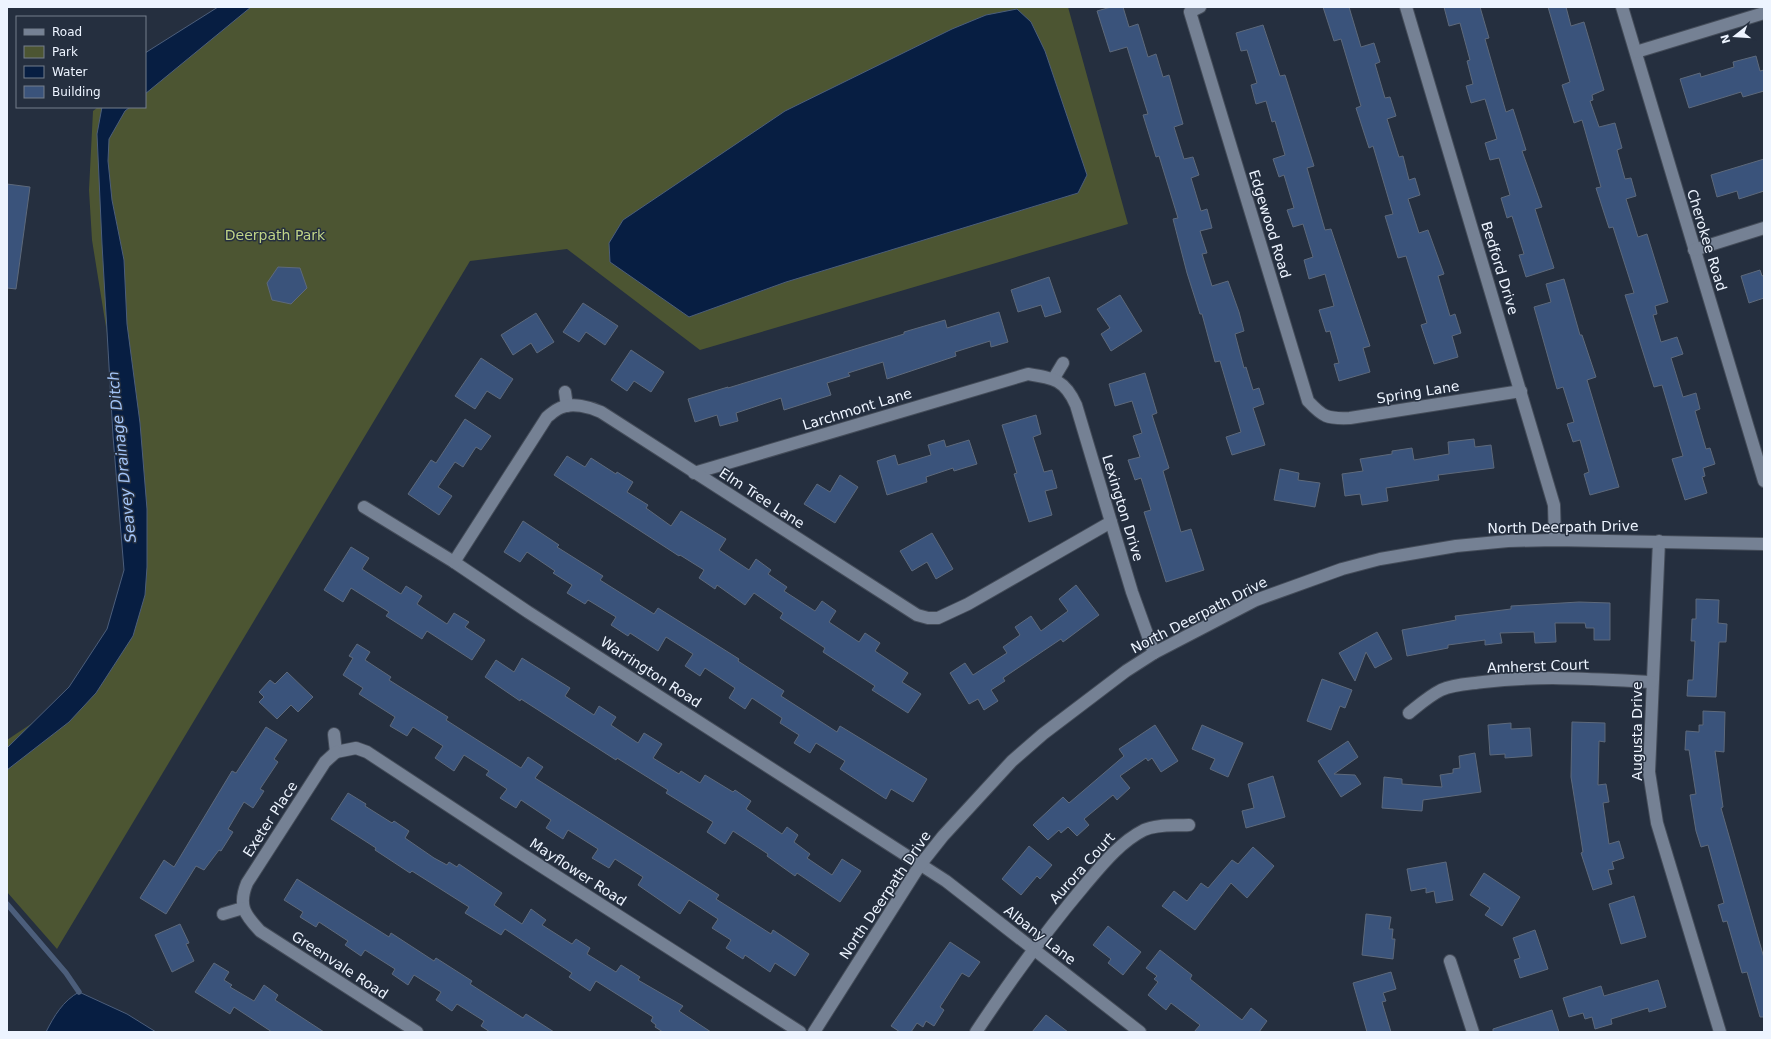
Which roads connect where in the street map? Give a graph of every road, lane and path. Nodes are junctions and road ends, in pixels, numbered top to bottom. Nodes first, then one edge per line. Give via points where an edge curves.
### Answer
1 (1200, 7) edge
2 (1406, 7) edge
3 (1622, 7) edge
4 (1764, 13) edge
5 (1636, 52) junction
6 (1764, 228) edge
7 (1694, 250) junction
8 (1063, 363) dead end
9 (1054, 378) junction
10 (1521, 391) junction
11 (565, 392) dead end
12 (567, 406) junction
13 (1320, 414) joint
14 (1759, 446) edge
15 (694, 473) junction
16 (1764, 481) edge
17 (364, 507) dead end
18 (1111, 522) junction
19 (1555, 540) junction
20 (1659, 541) junction
21 (1764, 544) edge
22 (454, 562) junction
23 (1154, 653) junction
24 (1652, 682) junction
25 (1409, 713) dead end
26 (334, 734) dead end
27 (336, 752) junction
28 (1189, 825) dead end
29 (920, 865) junction
30 (243, 908) junction
31 (222, 914) dead end
32 (1034, 949) junction
33 (1450, 962) dead end
34 (417, 1032) edge
35 (800, 1032) edge
36 (814, 1032) edge
37 (976, 1032) edge
38 (1140, 1032) edge
39 (1473, 1032) edge
40 (1718, 1032) edge

1 - 13 street, Edgewood Road via 1190,12 1308,401
2 - 10 street, Bedford Drive
3 - 5 street, Cherokee Road
4 - 5 street
5 - 7 street, Cherokee Road
6 - 7 street
7 - 14 street, Cherokee Road
8 - 9 street
9 - 15 street, Larchmont Lane via 1028,374
9 - 18 street, Lexington Drive via 1071,392
10 - 13 street, Spring Lane via 1350,418 1331,418
10 - 19 street, Bedford Drive via 1554,505
11 - 12 street
12 - 15 street, Elm Tree Lane via 589,407 601,412
12 - 22 street via 547,418
14 - 16 street, Cherokee Road
15 - 18 street, Elm Tree Lane via 917,615 928,618 938,618 968,604
17 - 22 street, Warrington Road
18 - 23 street, Lexington Drive
19 - 20 street, North Deerpath Drive
19 - 23 street, North Deerpath Drive via 1456,546 1380,559 1342,569 1256,600
20 - 21 street, North Deerpath Drive
20 - 24 street, Augusta Drive
22 - 29 street, Warrington Road
23 - 29 street, North Deerpath Drive via 1106,684 1012,761
24 - 25 street, Amherst Court via 1513,678 1441,690
24 - 40 street, Augusta Drive via 1649,772 1657,823
26 - 27 street
27 - 30 street, Exeter Place via 325,762 246,883
27 - 35 street, Mayflower Road via 356,748 367,752
28 - 32 street, Aurora Court via 1155,826 1128,840 1050,926
29 - 32 street, Albany Lane via 946,881
29 - 36 street, North Deerpath Drive
30 - 31 street
30 - 34 street, Greenvale Road via 260,931
32 - 37 street, Aurora Court
32 - 38 street, Albany Lane
33 - 39 street

